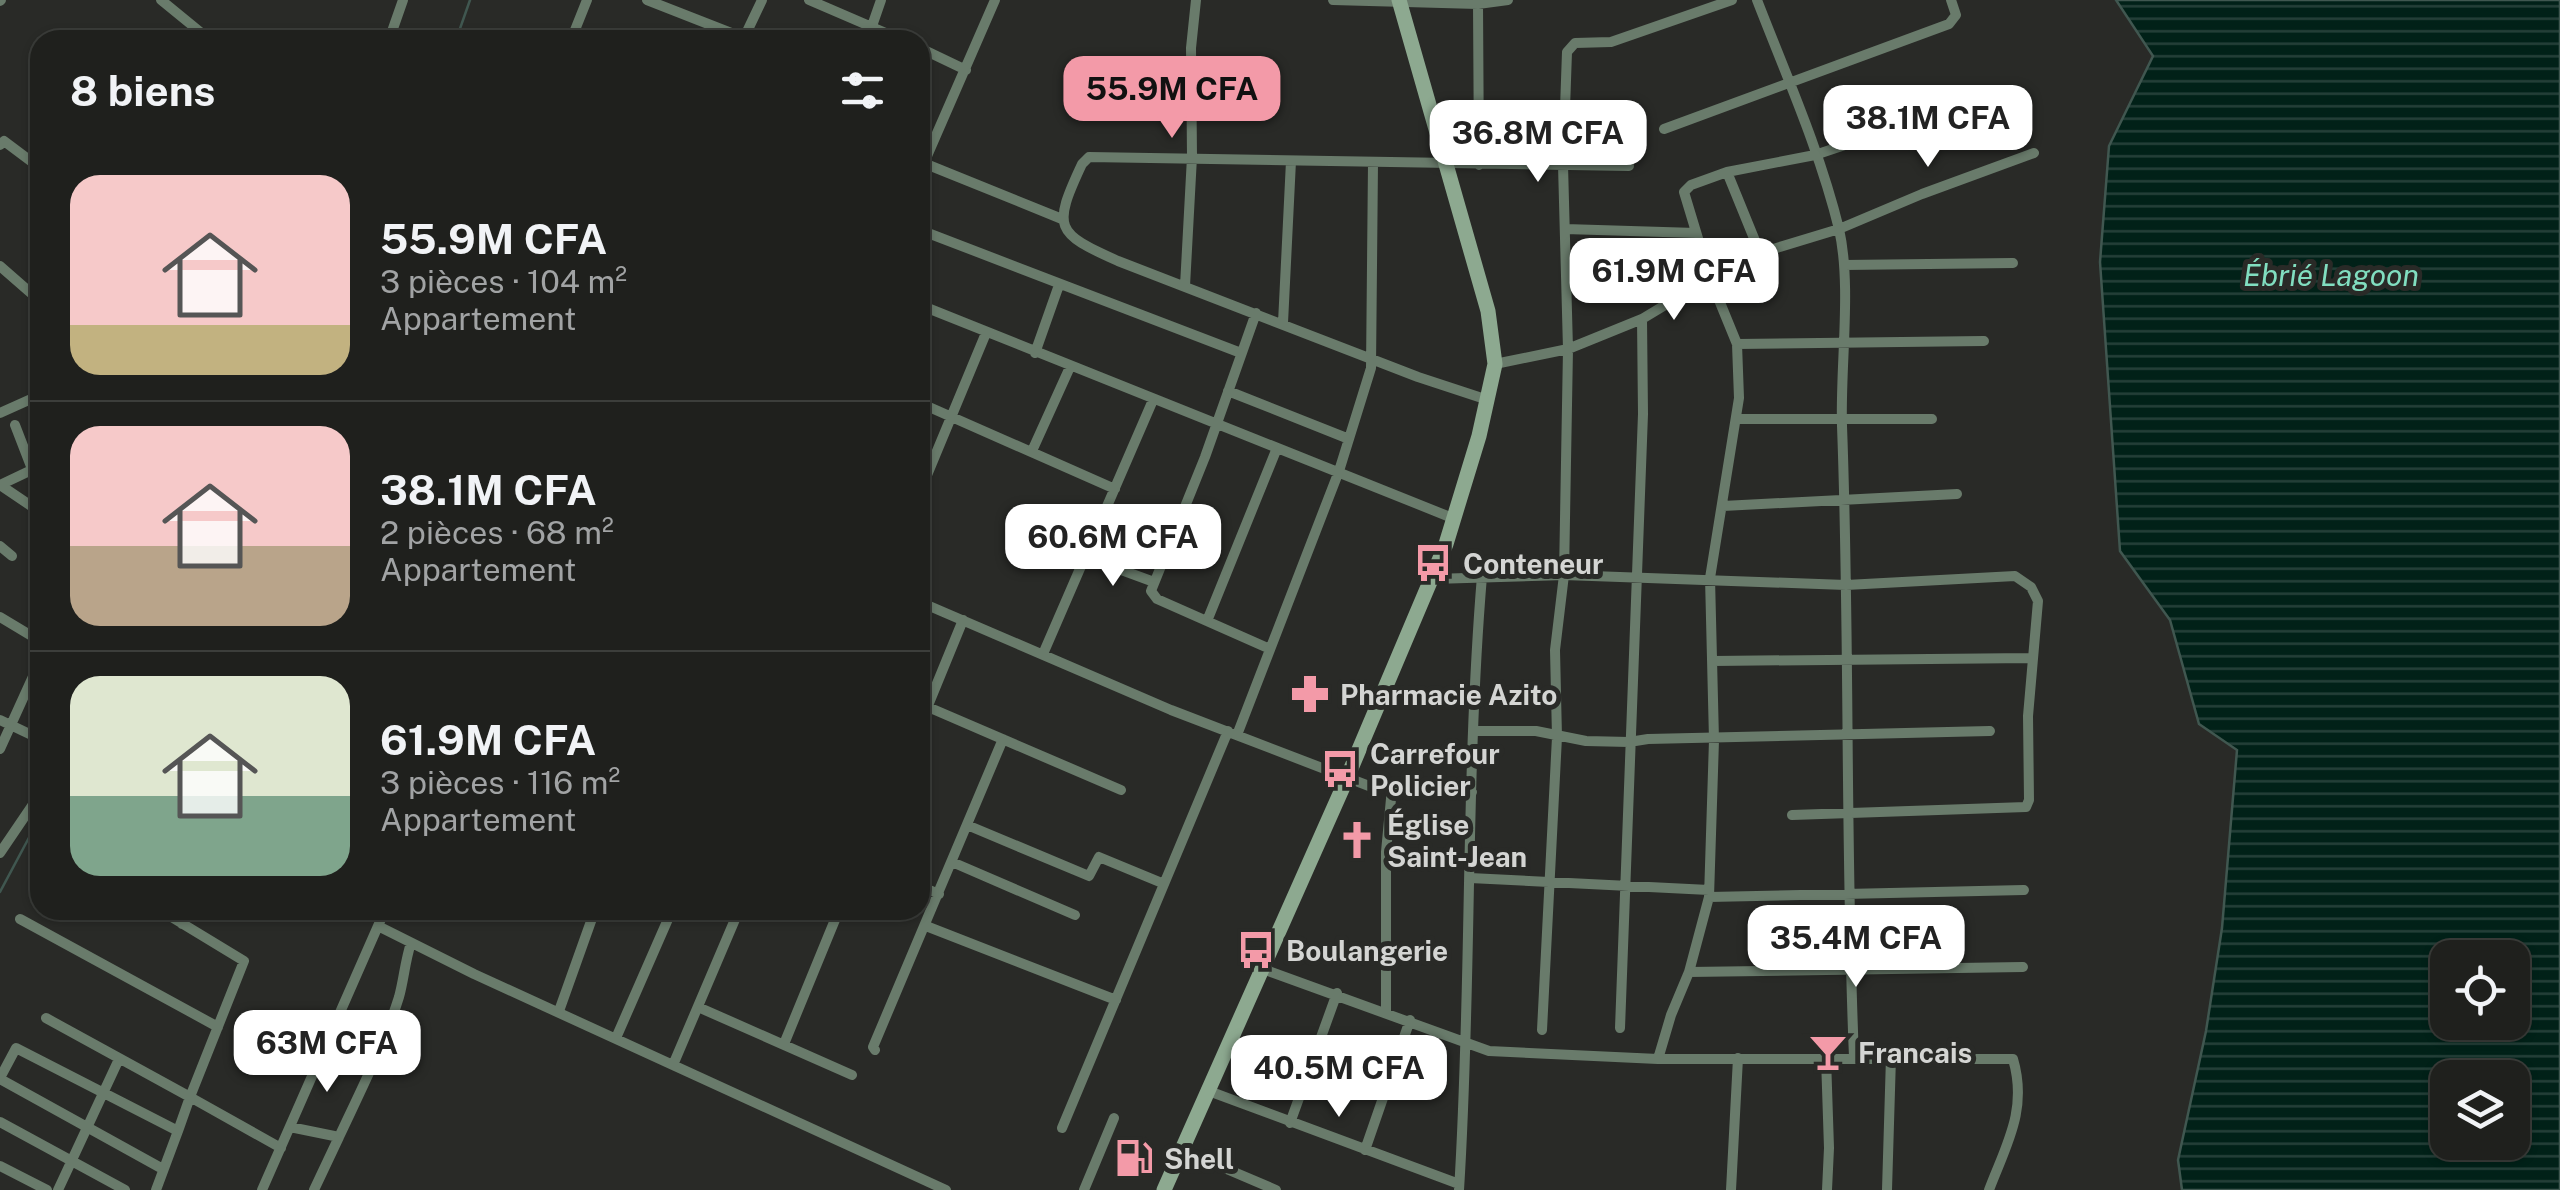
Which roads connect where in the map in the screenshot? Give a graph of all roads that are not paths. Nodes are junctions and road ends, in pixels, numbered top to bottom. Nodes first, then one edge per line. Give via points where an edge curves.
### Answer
1 (161, 0) edge
2 (404, 0) edge
3 (588, 0) edge
4 (647, 0) edge
5 (762, 0) edge
6 (809, 0) edge
7 (881, 0) edge
8 (995, 0) edge
9 (1196, 0) edge
10 (1333, 0) edge
11 (1399, 0) edge
12 (1508, 0) edge
13 (1732, 0) edge
14 (1758, 0) edge
15 (1951, 0) edge
16 (1478, 4) junction
17 (872, 26) junction
18 (198, 30) edge
19 (392, 30) edge
20 (576, 30) edge
21 (721, 30) edge
22 (747, 30) edge
23 (881, 30) edge
24 (930, 53) edge
25 (966, 70) junction
26 (1788, 81) junction
27 (1942, 112) dead end
28 (1664, 129) dead end
29 (0, 145) edge
30 (930, 145) edge
31 (2034, 153) dead end
32 (1816, 155) junction
33 (1192, 157) junction
34 (30, 159) edge
35 (1290, 160) junction
36 (1373, 164) junction
37 (1446, 164) junction
38 (930, 165) edge
39 (1479, 165) junction
40 (1563, 166) junction
41 (1629, 166) dead end
42 (1728, 172) junction
43 (1062, 219) junction
44 (1565, 229) junction
45 (1838, 229) junction
46 (1696, 233) junction
47 (930, 234) edge
48 (1760, 254) junction
49 (2013, 263) dead end
50 (1844, 265) junction
51 (0, 266) edge
52 (1710, 278) junction
53 (1060, 284) junction
54 (1185, 286) junction
55 (30, 292) edge
56 (930, 309) edge
57 (1256, 313) junction
58 (1642, 319) junction
59 (1282, 323) junction
60 (986, 333) junction
61 (1984, 341) dead end
62 (1738, 344) junction
63 (1842, 344) junction
64 (1568, 349) junction
65 (1035, 353) junction
66 (1241, 353) junction
67 (1372, 357) junction
68 (1495, 364) junction
69 (1070, 367) junction
70 (1228, 391) junction
71 (0, 399) edge
72 (30, 399) edge
73 (1153, 400) junction
74 (1488, 400) junction
75 (930, 406) edge
76 (5, 410) edge
77 (953, 416) junction
78 (1932, 419) dead end
79 (1737, 420) junction
80 (1842, 420) junction
81 (1216, 424) junction
82 (14, 426) dead end
83 (1349, 439) junction
84 (1277, 448) junction
85 (1032, 451) junction
86 (30, 457) edge
87 (930, 469) edge
88 (30, 471) edge
89 (1339, 472) junction
90 (1115, 489) junction
91 (1956, 494) dead end
92 (1845, 501) junction
93 (30, 505) edge
94 (1723, 506) junction
95 (1454, 518) junction
96 (0, 546) edge
97 (12, 556) dead end
98 (1086, 557) junction
99 (1564, 575) junction
100 (1482, 576) junction
101 (1635, 576) junction
102 (1710, 578) junction
103 (1433, 579) junction
104 (1154, 582) junction
105 (1846, 585) junction
106 (930, 606) edge
107 (0, 617) edge
108 (963, 620) junction
109 (1207, 620) junction
110 (30, 634) edge
111 (1270, 649) junction
112 (1043, 654) junction
113 (2031, 658) junction
114 (1848, 660) junction
115 (1712, 662) junction
116 (30, 684) edge
117 (930, 702) edge
118 (930, 708) edge
119 (0, 720) edge
120 (12, 726) junction
121 (1475, 731) junction
122 (1990, 732) dead end
123 (1232, 733) junction
124 (30, 734) edge
125 (1849, 736) junction
126 (1557, 737) junction
127 (1003, 739) junction
128 (1714, 740) junction
129 (1629, 742) junction
130 (0, 749) edge
131 (1347, 778) junction
132 (1392, 788) junction
133 (1121, 790) dead end
134 (1472, 792) junction
135 (30, 809) edge
136 (1848, 814) junction
137 (1792, 815) dead end
138 (967, 824) junction
139 (0, 853) edge
140 (952, 862) junction
141 (1470, 878) junction
142 (1162, 882) junction
143 (1548, 882) junction
144 (1623, 886) junction
145 (930, 890) edge
146 (2024, 890) dead end
147 (1709, 893) junction
148 (939, 894) junction
149 (1847, 894) junction
150 (930, 916) edge
151 (1074, 916) dead end
152 (20, 919) dead end
153 (176, 920) edge
154 (184, 920) edge
155 (381, 920) edge
156 (591, 920) edge
157 (668, 920) edge
158 (735, 920) edge
159 (835, 920) edge
160 (928, 920) edge
161 (182, 924) junction
162 (378, 926) junction
163 (926, 926) junction
164 (411, 943) junction
165 (2023, 967) dead end
166 (1260, 968) junction
167 (1850, 970) junction
168 (1690, 972) junction
169 (1337, 993) junction
170 (1116, 1000) junction
171 (698, 1007) junction
172 (558, 1011) junction
173 (1386, 1011) junction
174 (46, 1018) dead end
175 (1410, 1020) junction
176 (218, 1027) junction
177 (1620, 1028) dead end
178 (1542, 1030) dead end
179 (616, 1038) junction
180 (1466, 1041) junction
181 (784, 1044) junction
182 (875, 1050) dead end
183 (1854, 1057) junction
184 (1891, 1057) junction
185 (119, 1058) junction
186 (1738, 1058) junction
187 (1826, 1058) junction
188 (1658, 1059) junction
189 (673, 1064) junction
190 (852, 1074) dead end
191 (0, 1079) edge
192 (1206, 1090) junction
193 (101, 1092) junction
194 (190, 1097) junction
195 (1114, 1118) dead end
196 (0, 1122) edge
197 (1290, 1124) junction
198 (87, 1126) junction
199 (290, 1127) junction
200 (1062, 1128) dead end
201 (178, 1131) junction
202 (339, 1138) junction
203 (281, 1148) junction
204 (1182, 1150) junction
205 (1365, 1150) junction
206 (71, 1162) junction
207 (0, 1166) edge
208 (161, 1168) junction
209 (1459, 1187) edge
210 (46, 1190) edge
211 (58, 1190) edge
212 (125, 1190) edge
213 (156, 1190) edge
214 (262, 1190) edge
215 (314, 1190) edge
216 (946, 1190) edge
217 (1084, 1190) edge
218 (1164, 1190) edge
219 (1276, 1190) edge
220 (1731, 1190) edge
221 (1827, 1190) edge
222 (1887, 1190) edge
223 (1989, 1190) edge

1 - 18 street
2 - 19 street
3 - 20 street
4 - 21 street
5 - 22 street
6 - 17 street
7 - 17 street
8 - 25 street
9 - 33 street
10 - 11 street
11 - 16 street
11 - 37 street
12 - 16 street
13 - 40 street via 1621,40 1570,46
14 - 26 street
15 - 26 street via 1956,14 1949,24
16 - 39 street
17 - 23 street
24 - 25 street
25 - 30 street
26 - 28 street
26 - 32 street
27 - 32 street
29 - 34 street via 4,141
31 - 45 street
32 - 42 street
32 - 45 street
33 - 35 street
33 - 43 street via 1088,156
33 - 54 street
35 - 36 street
35 - 59 street
36 - 37 street
36 - 67 street
37 - 39 street
37 - 68 street via 1488,311
38 - 43 street
39 - 40 street
40 - 41 street
40 - 44 street
42 - 46 street via 1686,188
42 - 48 street
43 - 54 street via 1071,238
44 - 46 street
44 - 64 street
45 - 48 street
45 - 50 street
46 - 52 street
47 - 53 street
48 - 52 street
49 - 50 street
50 - 63 street
51 - 55 street
52 - 58 street
52 - 62 street
53 - 65 street
53 - 66 street
54 - 57 street
56 - 60 street
57 - 59 street
57 - 66 street
58 - 64 street
58 - 101 street
59 - 67 street
60 - 65 street
60 - 77 street
61 - 63 street
62 - 63 street
62 - 79 street
63 - 80 street
64 - 68 street
64 - 99 street
65 - 69 street
66 - 70 street
67 - 74 street
67 - 83 street
68 - 74 street
69 - 73 street
69 - 85 street
70 - 81 street
70 - 83 street
71 - 76 street
72 - 76 street
73 - 81 street
73 - 90 street
74 - 95 street
75 - 77 street
77 - 85 street
77 - 87 street
78 - 80 street
79 - 80 street
79 - 94 street
80 - 92 street
81 - 84 street
81 - 104 street
82 - 86 street
83 - 89 street
84 - 89 street
84 - 109 street
85 - 90 street
88 - 93 street via 0,485
89 - 95 street
89 - 111 street
90 - 98 street
91 - 92 street
92 - 94 street
92 - 105 street
94 - 102 street
95 - 103 street
96 - 97 street
98 - 104 street
98 - 112 street
99 - 100 street
99 - 101 street
99 - 126 street via 1555,650
100 - 103 street
100 - 121 street
101 - 102 street
101 - 129 street
102 - 105 street
102 - 115 street
103 - 131 street
104 - 109 street via 1157,599
105 - 113 street via 2015,576 2038,600
105 - 114 street
106 - 108 street
107 - 110 street
108 - 112 street
108 - 117 street
109 - 111 street
111 - 123 street
112 - 123 street
113 - 114 street
113 - 136 street via 2026,808
114 - 115 street
114 - 125 street
115 - 128 street
116 - 120 street
118 - 127 street
119 - 120 street
120 - 124 street
120 - 130 street
121 - 126 street
121 - 134 street
122 - 125 street
123 - 131 street
123 - 142 street
125 - 128 street
125 - 136 street
126 - 129 street
126 - 143 street
127 - 133 street
127 - 138 street
128 - 129 street
128 - 147 street
129 - 144 street
131 - 132 street
131 - 166 street
132 - 134 street
132 - 173 street
134 - 141 street
135 - 139 street
136 - 137 street
136 - 149 street
138 - 140 street
138 - 142 street via 1089,876 1099,857
140 - 148 street
140 - 151 street
141 - 143 street
141 - 180 street
142 - 170 street
143 - 144 street
143 - 178 street
144 - 147 street
144 - 177 street
145 - 148 street
146 - 149 street
147 - 149 street
147 - 168 street
148 - 150 street
149 - 167 street
152 - 176 street
153 - 161 street
154 - 161 street
155 - 162 street
156 - 172 street
157 - 179 street
158 - 171 street
159 - 181 street
160 - 163 street
161 - 176 street via 244,961
162 - 164 street
162 - 199 street
163 - 170 street
163 - 182 street
164 - 172 street
164 - 202 street via 388,1026
165 - 167 street
166 - 169 street
166 - 192 street
167 - 168 street
167 - 183 street
168 - 188 street
169 - 173 street
169 - 197 street
170 - 200 street
171 - 181 street
171 - 189 street
172 - 179 street
173 - 175 street
174 - 185 street
175 - 180 street
175 - 205 street
176 - 194 street
179 - 189 street
180 - 188 street via 1503,1054
180 - 209 street
181 - 190 street
183 - 184 street
183 - 187 street
184 - 222 street
184 - 223 street via 2013,1059 2015,1126
185 - 193 street
185 - 194 street
186 - 187 street
186 - 188 street
186 - 220 street
187 - 221 street
189 - 216 street
191 - 193 street via 16,1048
191 - 198 street
192 - 197 street
192 - 204 street
193 - 198 street
193 - 201 street
194 - 201 street
194 - 203 street
195 - 217 street
196 - 206 street
197 - 205 street
198 - 206 street
198 - 208 street
199 - 202 street
199 - 203 street
201 - 208 street
202 - 215 street
203 - 214 street
204 - 218 street
204 - 219 street
205 - 209 street
206 - 211 street
206 - 212 street
207 - 210 street
208 - 213 street

